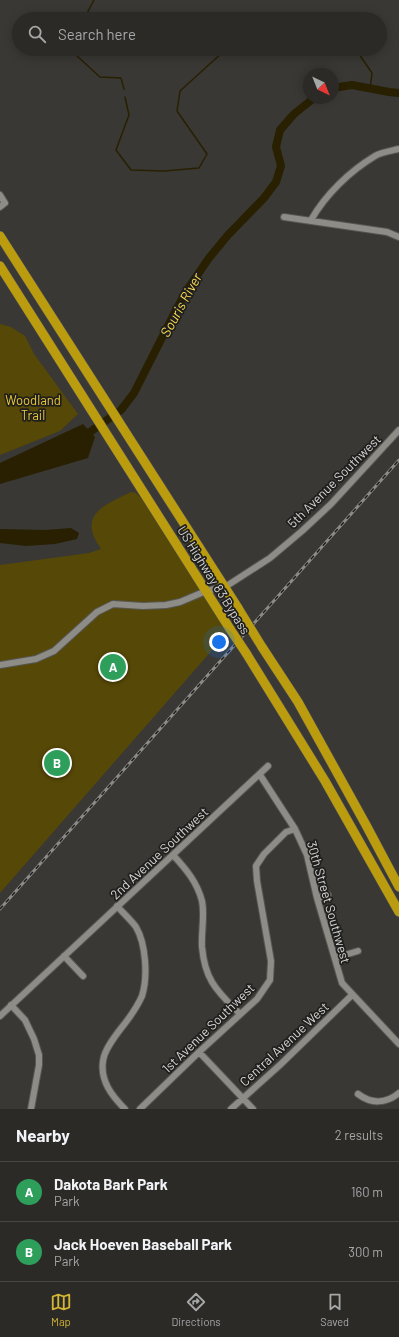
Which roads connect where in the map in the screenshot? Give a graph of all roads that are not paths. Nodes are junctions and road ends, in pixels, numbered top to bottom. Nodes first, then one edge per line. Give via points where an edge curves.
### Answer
1 (399, 149) edge
2 (0, 195) edge
3 (2, 205) edge
4 (284, 216) dead end
5 (311, 220) junction
6 (0, 236) edge
7 (399, 237) edge
8 (0, 266) edge
9 (399, 430) edge
10 (225, 587) junction
11 (206, 591) junction
12 (0, 665) edge
13 (268, 766) dead end
14 (260, 774) junction
15 (295, 829) junction
16 (173, 855) junction
17 (399, 887) edge
18 (328, 895) dead end
19 (317, 898) junction
20 (117, 906) junction
21 (399, 912) edge
22 (358, 951) dead end
23 (64, 956) junction
24 (335, 958) junction
25 (83, 976) dead end
26 (352, 995) junction
27 (12, 1005) junction
28 (240, 1014) junction
29 (0, 1016) edge
30 (399, 1044) edge
31 (199, 1052) junction
32 (399, 1093) edge
33 (358, 1094) dead end
34 (243, 1098) junction
35 (31, 1109) edge
36 (125, 1109) edge
37 (140, 1109) edge
38 (231, 1109) edge
39 (252, 1109) edge

1 - 5 street via 376,156 356,170 330,193
2 - 3 street
4 - 5 street
5 - 7 street via 386,232
6 - 10 highway, US Highway 83 Bypass
8 - 11 highway, US Highway 83 Bypass
9 - 10 street, 5th Avenue Southwest via 331,504 302,531 270,558
10 - 11 street
10 - 17 highway, US Highway 83 Bypass, bridge via 298,702
11 - 12 street via 166,605 113,604 97,612 54,651 36,659
11 - 21 highway, US Highway 83 Bypass, bridge via 325,781
13 - 14 street, 2nd Avenue Southwest
14 - 15 street, 30th Street Southwest
14 - 16 street, 2nd Avenue Southwest
15 - 19 street, 30th Street Southwest via 307,855
15 - 28 street, 1st Avenue Southwest via 286,832 256,866 271,961 270,980 257,999
16 - 20 street, 2nd Avenue Southwest
16 - 28 street via 194,879 202,902 202,947 212,982
18 - 19 street
19 - 24 street, 30th Street Southwest
20 - 23 street, 2nd Avenue Southwest
20 - 36 street via 136,927 144,950 145,968 142,995 103,1060 102,1069 107,1086 114,1099
22 - 24 street
23 - 25 street
23 - 27 street, 2nd Avenue Southwest
24 - 26 street, 30th Street Southwest via 342,984
26 - 30 street, 30th Street Southwest
26 - 34 street, Central Avenue West
27 - 29 street, 2nd Avenue Southwest
27 - 35 street via 25,1020 39,1055
28 - 31 street, 1st Avenue Southwest
31 - 34 street
31 - 37 street, 1st Avenue Southwest
32 - 33 street via 391,1099 379,1102 364,1099
34 - 38 street, Central Avenue West
34 - 39 street

